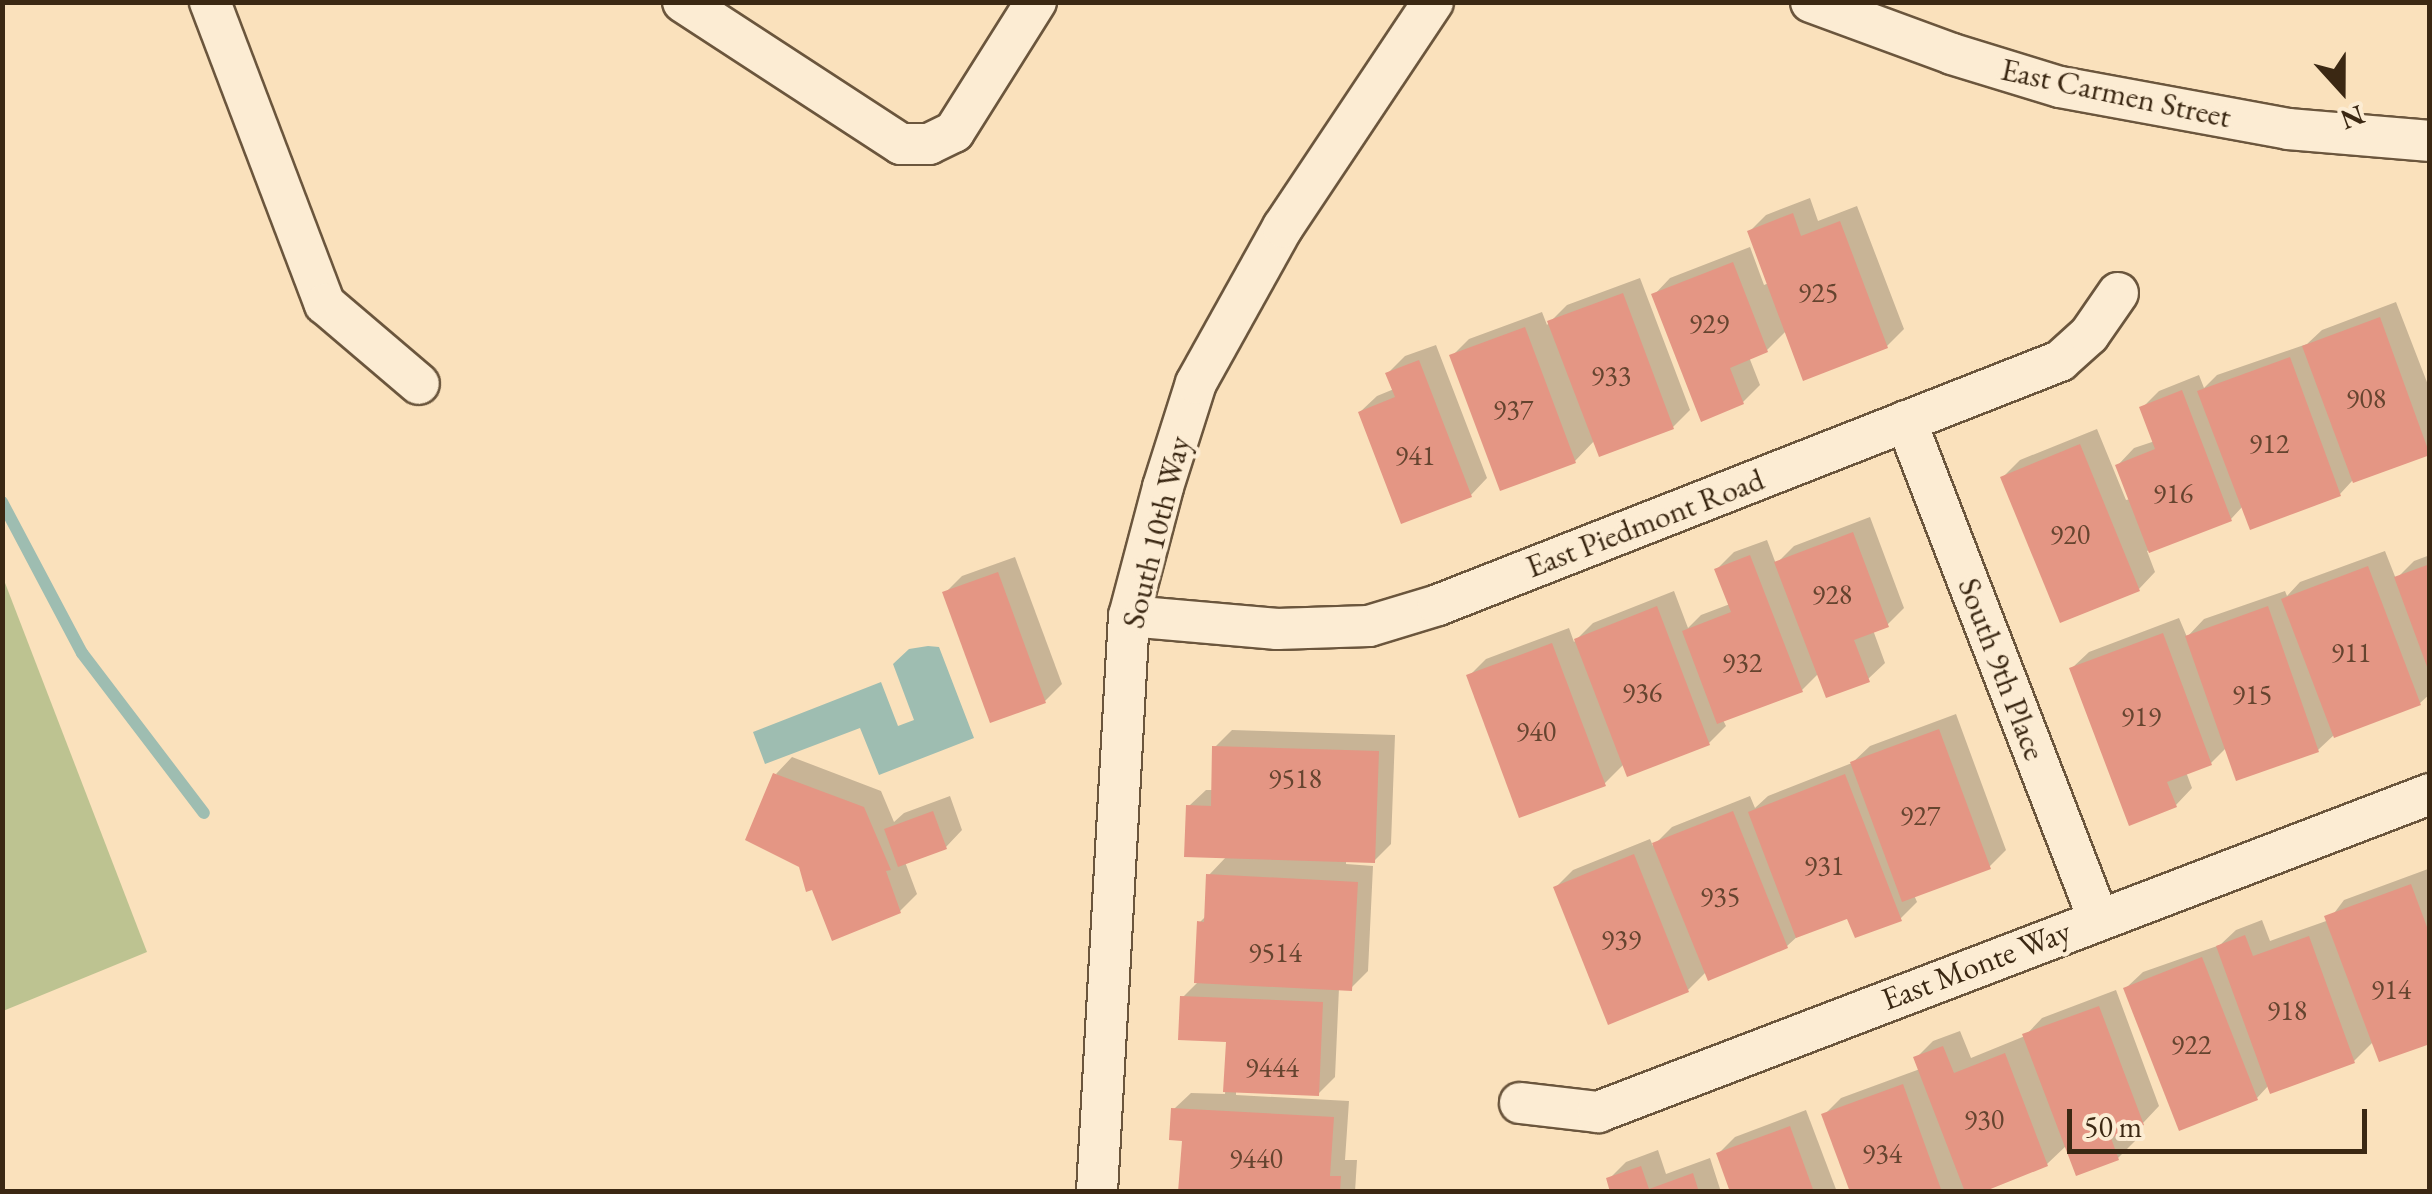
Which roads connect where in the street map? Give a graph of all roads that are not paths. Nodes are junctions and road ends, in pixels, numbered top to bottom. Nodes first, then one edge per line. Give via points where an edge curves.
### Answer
1 (210, 2) edge
2 (683, 2) edge
3 (1036, 2) edge
4 (1434, 2) edge
5 (1811, 2) edge
6 (2430, 141) edge
7 (2118, 293) dead end
8 (420, 384) dead end
9 (1906, 421) junction
10 (1129, 616) junction
11 (2430, 794) edge
12 (2098, 918) junction
13 (1520, 1102) dead end
14 (1097, 1192) edge

1 - 8 street via 325,304
2 - 3 street via 902,144 929,144 954,132
4 - 10 street, South 10th Way via 1282,227 1196,384
5 - 6 street, East Carmen Street via 2060,86 2288,129
7 - 9 street, East Piedmont Road via 2060,360
9 - 10 street, East Piedmont Road via 1369,626 1277,629
9 - 12 street, South 9th Place
10 - 14 street, South 10th Way
11 - 12 street, East Monte Way
12 - 13 street, East Monte Way via 1598,1112

